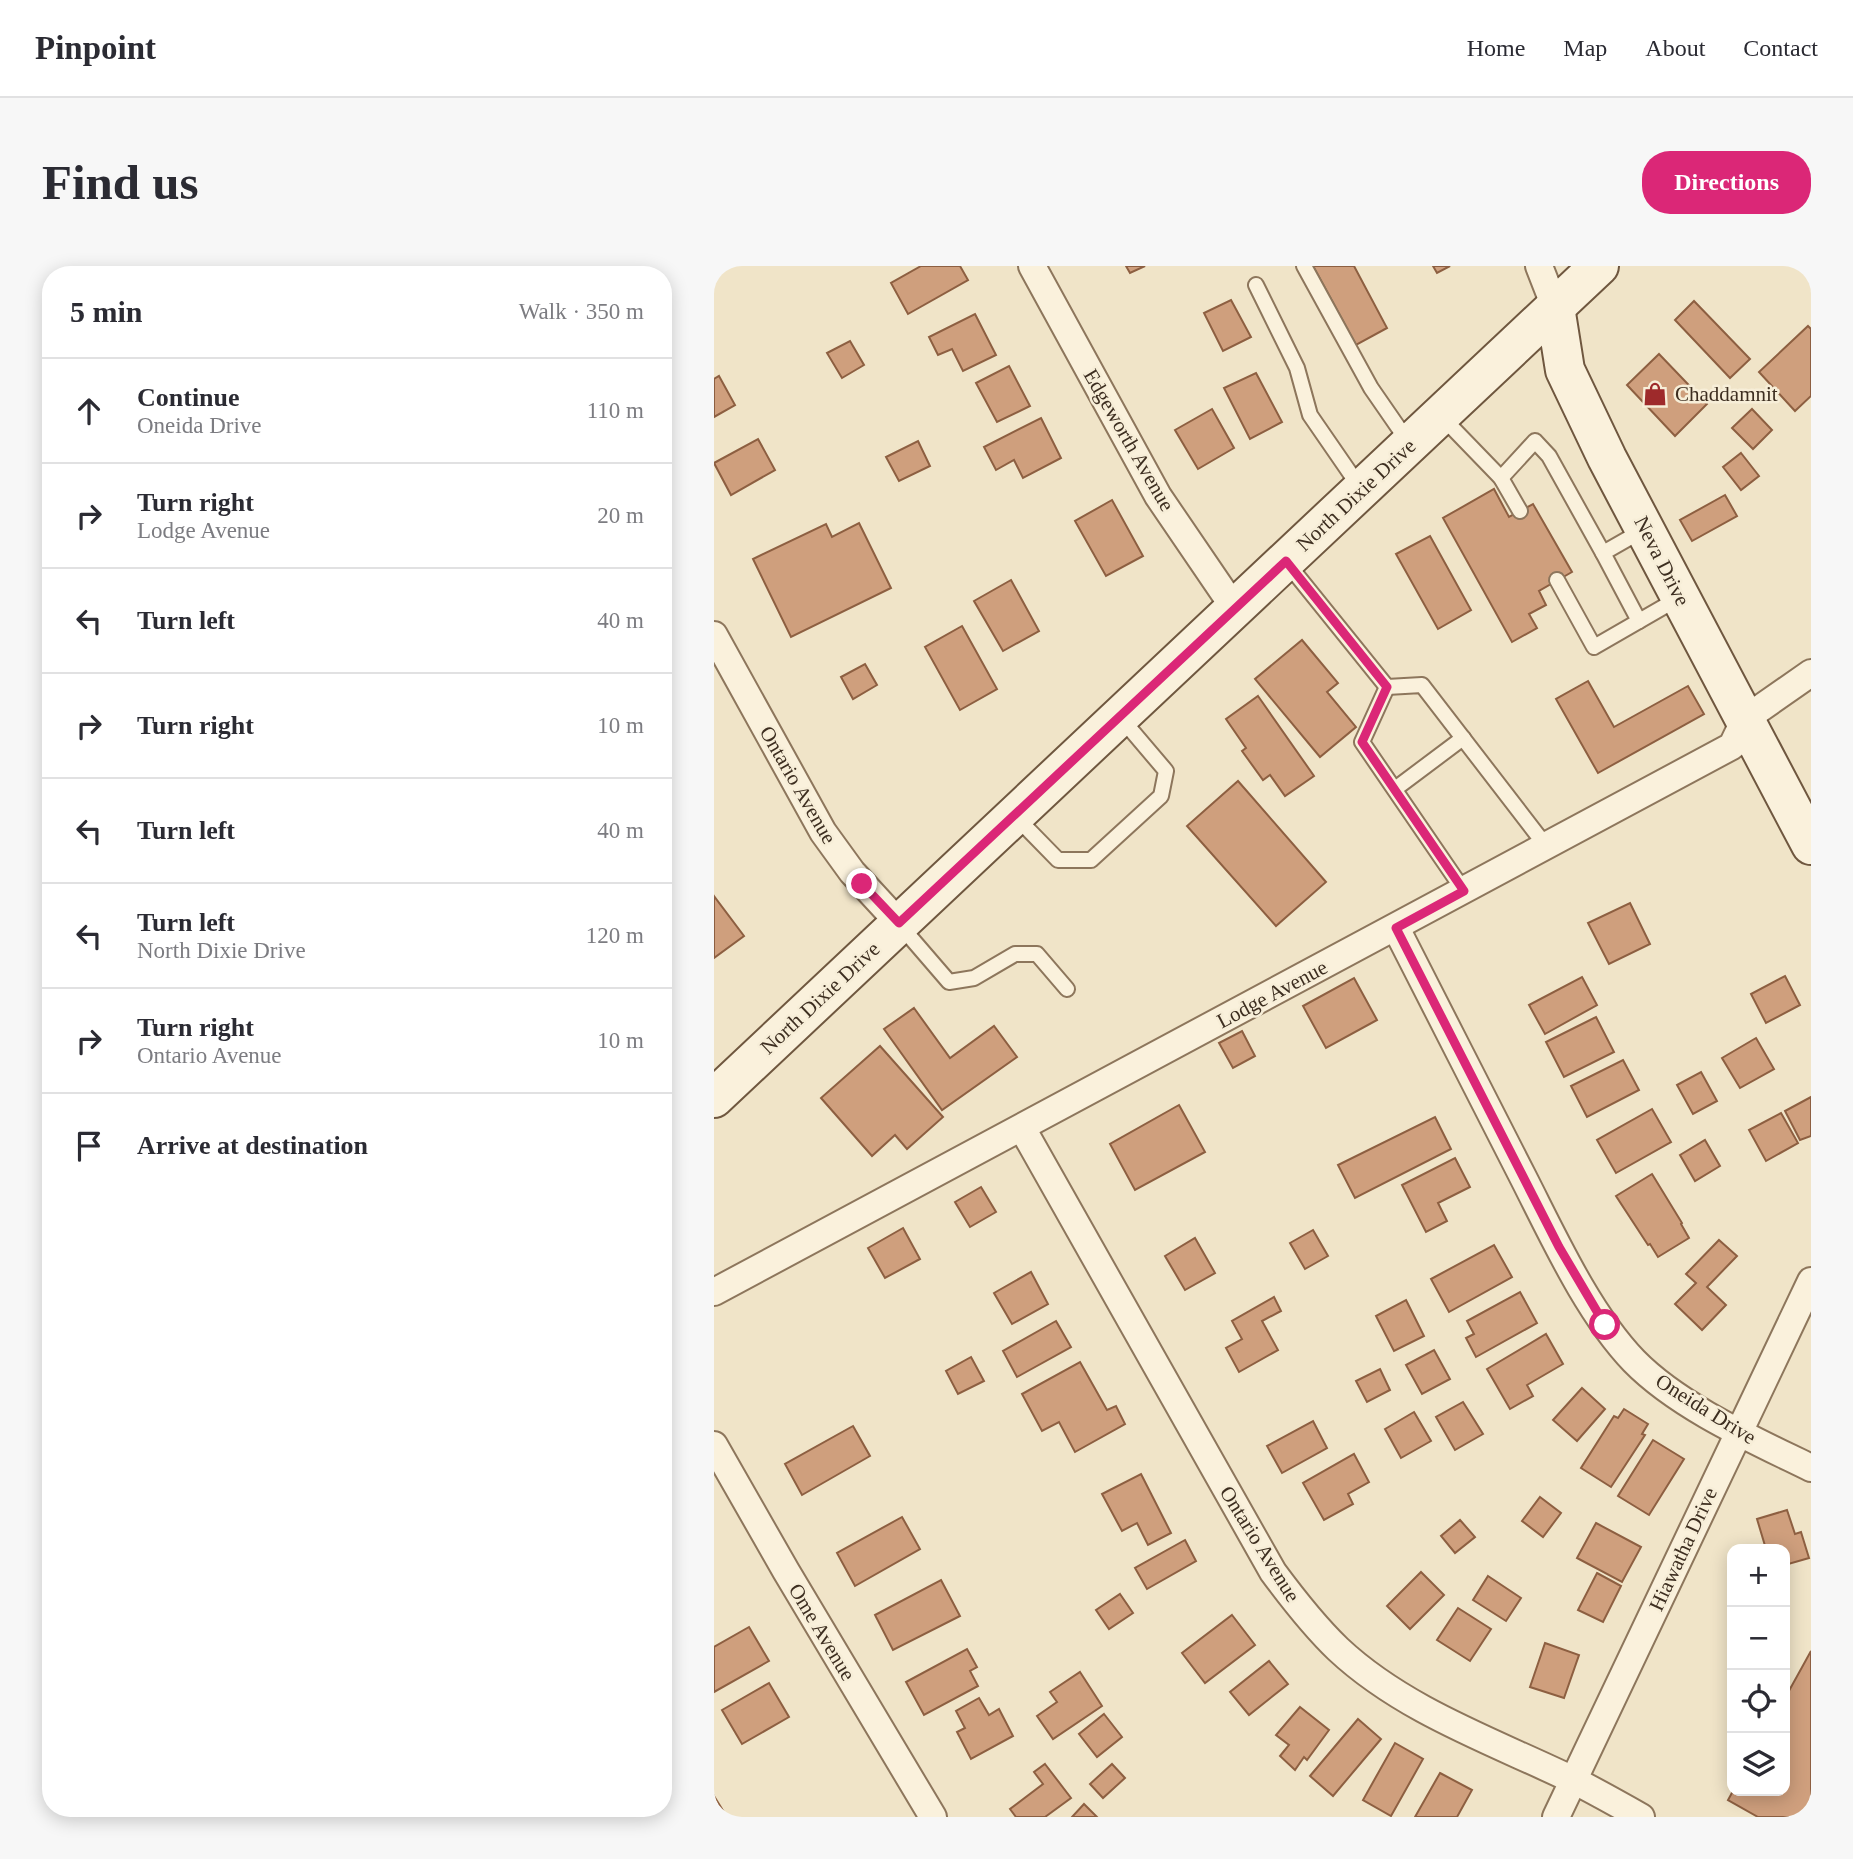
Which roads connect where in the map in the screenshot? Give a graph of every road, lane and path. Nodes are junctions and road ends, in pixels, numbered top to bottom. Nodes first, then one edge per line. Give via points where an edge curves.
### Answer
1 (1032, 266) edge
2 (1304, 266) edge
3 (1539, 266) edge
4 (1599, 266) edge
5 (1256, 285) dead end
6 (1555, 307) junction
7 (1440, 415) junction
8 (1410, 444) junction
9 (1501, 478) junction
10 (1361, 490) junction
11 (1520, 511) dead end
12 (1646, 529) junction
13 (1603, 553) junction
14 (1286, 561) junction
15 (1557, 580) dead end
16 (1680, 597) junction
17 (1235, 609) junction
18 (1639, 621) junction
19 (714, 635) edge
20 (1811, 673) edge
21 (1387, 687) junction
22 (1120, 716) junction
23 (1745, 719) junction
24 (1463, 738) junction
25 (1395, 789) junction
26 (1014, 815) junction
27 (1811, 845) edge
28 (1546, 846) junction
29 (1464, 891) junction
30 (899, 923) junction
31 (1396, 928) junction
32 (1067, 989) dead end
33 (714, 1098) edge
34 (1023, 1128) junction
35 (1811, 1281) edge
36 (714, 1292) edge
37 (1738, 1432) junction
38 (714, 1445) edge
39 (1811, 1468) edge
40 (1573, 1780) junction
41 (933, 1817) edge
42 (1556, 1817) edge
43 (1641, 1817) edge

1 - 17 street, Edgeworth Avenue via 1158,496
2 - 8 lane via 1371,388
3 - 6 street, Neva Drive
4 - 6 main road, North Dixie Drive
5 - 10 lane via 1297,368 1310,415
6 - 7 main road, North Dixie Drive
6 - 12 main road, Neva Drive via 1565,370
7 - 8 main road, North Dixie Drive
7 - 9 lane
8 - 10 main road, North Dixie Drive
9 - 11 lane
9 - 13 lane via 1535,441 1549,456
10 - 14 main road, North Dixie Drive
12 - 13 lane
12 - 16 main road, Neva Drive
13 - 18 lane
14 - 17 main road, North Dixie Drive
14 - 21 lane
15 - 18 lane via 1594,647
16 - 18 lane
16 - 23 main road, Neva Drive
17 - 22 main road, North Dixie Drive
19 - 30 street, Ontario Avenue via 823,832
20 - 23 street, Lodge Avenue
21 - 24 lane via 1422,685
21 - 25 lane via 1362,742
22 - 26 main road, North Dixie Drive
22 - 26 lane via 1166,771 1161,796 1091,860 1058,860
23 - 27 main road, Neva Drive
23 - 28 street, Lodge Avenue via 1732,746
24 - 25 lane
24 - 28 lane
25 - 29 lane
26 - 30 main road, North Dixie Drive
28 - 29 street, Lodge Avenue
29 - 31 street, Lodge Avenue
30 - 32 lane via 949,982 974,978 1015,954 1037,954
30 - 33 main road, North Dixie Drive
31 - 34 street, Lodge Avenue
31 - 37 street, Oneida Drive via 1559,1247 1605,1325 1634,1361 1667,1388
34 - 36 street, Lodge Avenue
34 - 40 street, Ontario Avenue via 1273,1572 1308,1618 1339,1650 1384,1684 1427,1710
35 - 37 street, Hiawatha Drive
37 - 39 street, Oneida Drive
37 - 40 street, Hiawatha Drive
38 - 41 street, Ome Avenue
40 - 42 street, Hiawatha Drive
40 - 43 street, Ontario Avenue

